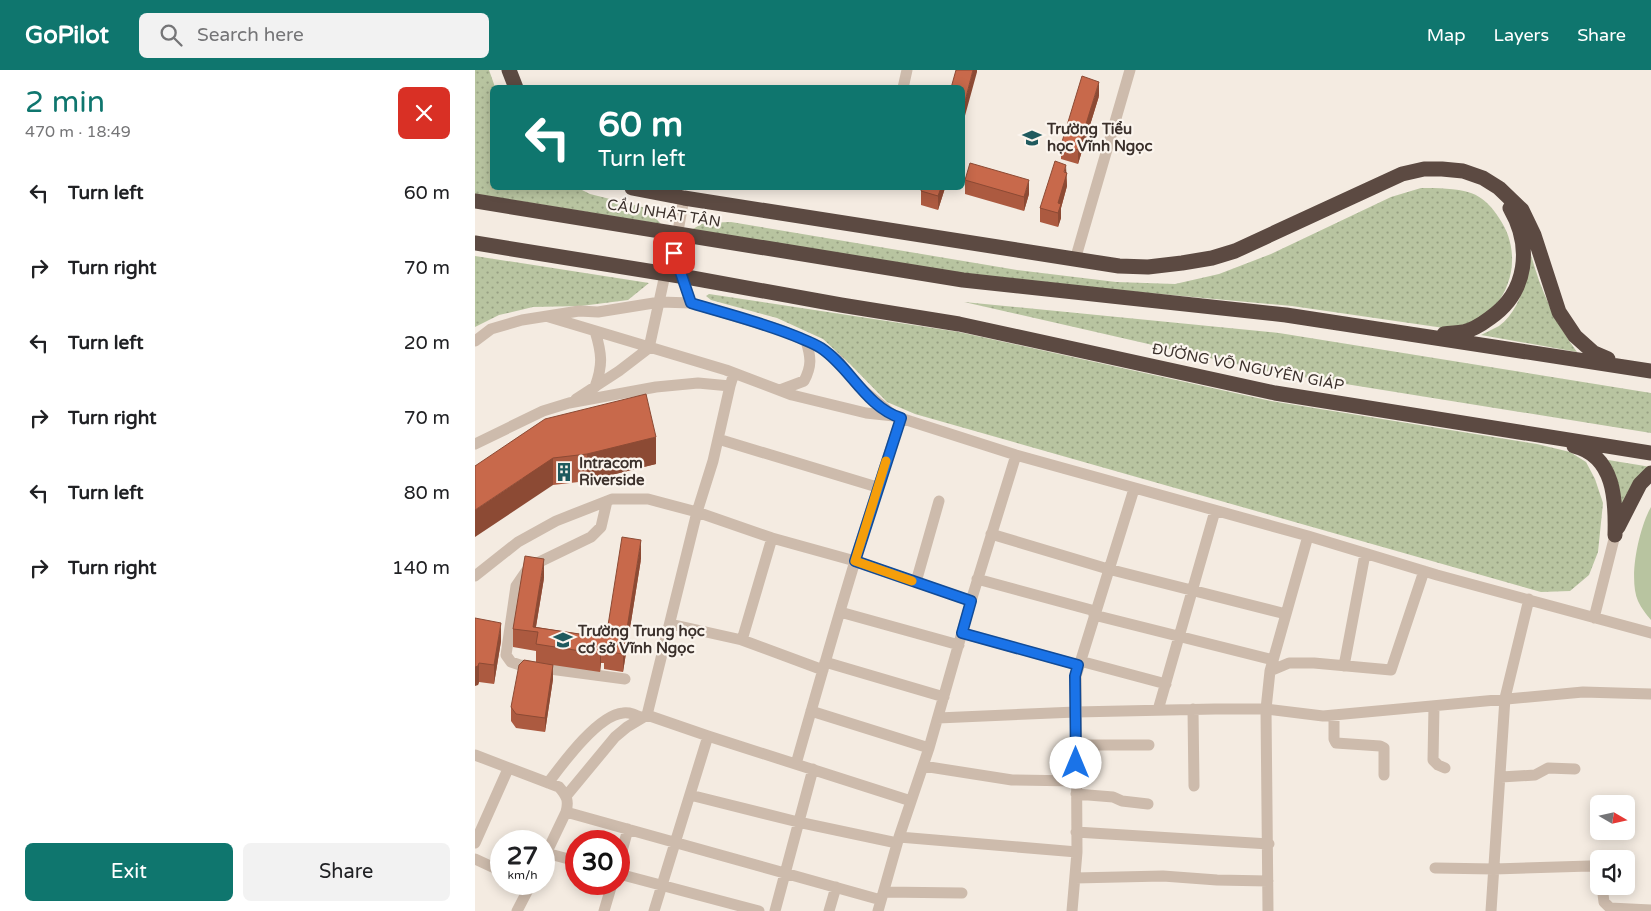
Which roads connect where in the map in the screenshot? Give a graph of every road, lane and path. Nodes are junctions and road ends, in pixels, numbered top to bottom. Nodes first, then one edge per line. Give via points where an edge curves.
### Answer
1 (509, 70) edge
2 (907, 70) edge
3 (1130, 70) edge
4 (515, 85) edge
5 (904, 85) edge
6 (1499, 188) junction
7 (642, 190) edge
8 (475, 195) edge
9 (684, 198) junction
10 (475, 201) edge
11 (475, 243) edge
12 (475, 249) edge
13 (674, 253) junction
14 (1075, 260) junction
15 (847, 262) junction
16 (660, 302) junction
17 (691, 303) junction
18 (841, 305) junction
19 (549, 317) junction
20 (1360, 326) junction
21 (595, 331) junction
22 (475, 341) edge
23 (806, 341) junction
24 (649, 348) junction
25 (1651, 370) edge
26 (734, 373) junction
27 (730, 386) junction
28 (595, 387) junction
29 (780, 390) junction
30 (569, 403) junction
31 (897, 417) junction
32 (1514, 431) junction
33 (718, 439) junction
34 (475, 444) edge
35 (1651, 453) edge
36 (1016, 455) junction
37 (1651, 473) edge
38 (877, 487) junction
39 (1134, 489) junction
40 (607, 501) junction
41 (939, 501) dead end
42 (1215, 511) junction
43 (697, 512) junction
44 (991, 534) junction
45 (1615, 535) junction
46 (1308, 536) junction
47 (772, 538) junction
48 (1365, 554) junction
49 (855, 561) junction
50 (1108, 569) junction
51 (1424, 571) junction
52 (475, 576) edge
53 (977, 579) junction
54 (916, 582) junction
55 (1193, 590) junction
56 (1529, 600) junction
57 (971, 601) junction
58 (840, 612) junction
59 (1095, 613) junction
60 (1286, 614) junction
61 (1594, 618) junction
62 (669, 624) junction
63 (962, 633) junction
64 (1651, 633) edge
65 (1180, 635) junction
66 (742, 640) junction
67 (959, 645) junction
68 (1079, 663) junction
69 (1272, 665) junction
70 (824, 666) junction
71 (1344, 666) junction
72 (625, 679) dead end
73 (1166, 684) junction
74 (1651, 694) edge
75 (944, 697) junction
76 (1505, 698) junction
77 (1434, 706) junction
78 (1193, 709) junction
79 (1266, 709) junction
80 (1158, 710) junction
81 (811, 711) junction
82 (1076, 712) junction
83 (1334, 715) junction
84 (645, 716) junction
85 (938, 718) junction
86 (708, 736) junction
87 (1076, 745) junction
88 (1149, 745) dead end
89 (929, 748) junction
90 (475, 755) edge
91 (796, 764) junction
92 (923, 766) junction
93 (1445, 768) dead end
94 (508, 769) junction
95 (813, 769) junction
96 (1575, 769) dead end
97 (1384, 776) dead end
98 (1501, 777) junction
99 (1076, 782) junction
100 (548, 783) junction
101 (1194, 786) dead end
102 (1076, 794) junction
103 (567, 795) junction
104 (690, 795) junction
105 (911, 801) junction
106 (1148, 804) dead end
107 (566, 812) junction
108 (798, 822) junction
109 (479, 826) edge
110 (628, 829) joint
111 (1076, 832) junction
112 (555, 835) edge
113 (898, 840) junction
114 (675, 842) junction
115 (475, 843) edge
116 (1269, 844) junction
117 (1077, 852) junction
118 (475, 859) edge
119 (490, 866) edge
120 (1590, 866) edge
121 (1435, 868) dead end
122 (1494, 869) junction
123 (784, 873) junction
124 (630, 877) edge
125 (1075, 878) junction
126 (1268, 881) junction
127 (662, 886) junction
128 (836, 887) junction
129 (962, 893) dead end
130 (525, 895) edge
131 (609, 895) edge
132 (1603, 895) edge
133 (881, 901) edge
134 (1651, 910) edge
135 (517, 911) edge
136 (604, 911) edge
137 (654, 911) edge
138 (759, 911) edge
139 (775, 911) edge
140 (829, 911) edge
141 (1073, 911) edge
142 (1268, 911) edge
143 (1491, 911) edge

1 - 4 highway
2 - 5 street
3 - 14 street
6 - 14 highway via 1463,171 1423,169 1402,174 1235,251 1212,258 1148,267
6 - 20 highway via 1514,214 1524,257 1522,275 1506,305 1464,332 1441,334
6 - 25 highway via 1522,210 1534,235 1559,312 1575,336 1593,353
7 - 9 highway
8 - 15 highway via 700,230
9 - 13 street
9 - 14 highway
10 - 15 highway, CẦU NHẬT TÂN
11 - 18 highway
12 - 18 highway
13 - 16 street
13 - 17 street
15 - 20 highway via 963,280
16 - 17 street
16 - 19 street
16 - 24 street
17 - 23 street via 781,330
18 - 32 highway, ĐƯỜNG VÕ NGUYÊN GIÁP via 959,324 1275,393
19 - 21 street
19 - 22 street via 522,320 491,330
20 - 25 highway
21 - 24 street
21 - 28 street via 601,352 601,371
23 - 29 street via 811,359 810,371 804,381
23 - 31 street via 838,360 857,386
24 - 26 street
24 - 28 street
26 - 27 street
26 - 29 street
27 - 30 street via 697,383 656,387
27 - 33 street
28 - 30 street
29 - 31 street via 866,413
30 - 34 street via 543,411
31 - 36 street
31 - 38 street
32 - 35 highway, ĐƯỜNG VÕ NGUYÊN GIÁP
32 - 45 highway via 1579,447 1596,456 1610,480
33 - 38 street
33 - 43 street
36 - 39 street
36 - 44 street
37 - 45 highway via 1630,501
38 - 49 street
39 - 42 street
39 - 50 street
40 - 43 street via 612,498 648,499
40 - 52 street via 556,521 518,542
40 - 72 street via 601,528 591,537 529,567 516,586 506,656 520,665
41 - 54 street
42 - 46 street
42 - 55 street
43 - 47 street
43 - 62 street
44 - 50 street
44 - 53 street
45 - 61 street
46 - 48 street
46 - 60 street
47 - 49 street
47 - 66 street
48 - 51 street
48 - 71 street
49 - 54 street
49 - 58 street
50 - 55 street
50 - 59 street
51 - 56 street
51 - 71 street via 1391,670
53 - 57 street
53 - 59 street
54 - 57 street
55 - 60 street
55 - 65 street
56 - 61 street
56 - 76 street
57 - 63 street
58 - 67 street
58 - 70 street
59 - 65 street
59 - 68 street
60 - 69 street
61 - 64 street
62 - 66 street
62 - 84 street
63 - 67 street
63 - 68 street
65 - 69 street
65 - 73 street
66 - 70 street
67 - 75 street
68 - 73 street
68 - 82 street via 1075,676
69 - 71 street via 1313,663
69 - 79 street
70 - 75 street
70 - 81 street
73 - 80 street
74 - 76 street via 1583,692
75 - 85 street
76 - 77 street
76 - 98 street
77 - 83 street
77 - 93 street via 1433,760
78 - 79 street
78 - 80 street
78 - 101 street
79 - 83 street
79 - 116 street via 1265,782
80 - 82 street
81 - 89 street
81 - 91 street
82 - 85 street
82 - 87 street
83 - 97 street via 1334,739 1337,743 1384,748
84 - 86 street
84 - 100 street via 622,713 592,730
84 - 103 street via 615,737
85 - 89 street
86 - 91 street
86 - 104 street
87 - 88 street
87 - 99 street
89 - 92 street
90 - 94 street
91 - 95 street
92 - 99 street via 1012,780
92 - 105 street
94 - 100 street
94 - 109 street
95 - 105 street
95 - 108 street
96 - 98 street via 1548,768 1535,775
98 - 122 street
99 - 102 street
100 - 103 street
102 - 106 street via 1113,796 1122,801
102 - 111 street
103 - 107 street via 569,804
104 - 108 street
104 - 114 street
105 - 113 street
107 - 110 street
107 - 112 street
108 - 113 street
108 - 123 street
109 - 115 street
110 - 114 street
111 - 116 street
111 - 117 street
113 - 117 street
113 - 133 street
114 - 123 street
114 - 127 street
116 - 126 street
117 - 125 street
118 - 119 street
120 - 122 street
121 - 122 street
122 - 143 street
123 - 128 street
123 - 139 street
124 - 127 street
125 - 126 street via 1163,876
125 - 141 street
126 - 142 street
127 - 137 street
127 - 138 street
128 - 133 street
128 - 140 street
129 - 133 street
130 - 135 street
131 - 136 street
132 - 134 street via 1610,908

